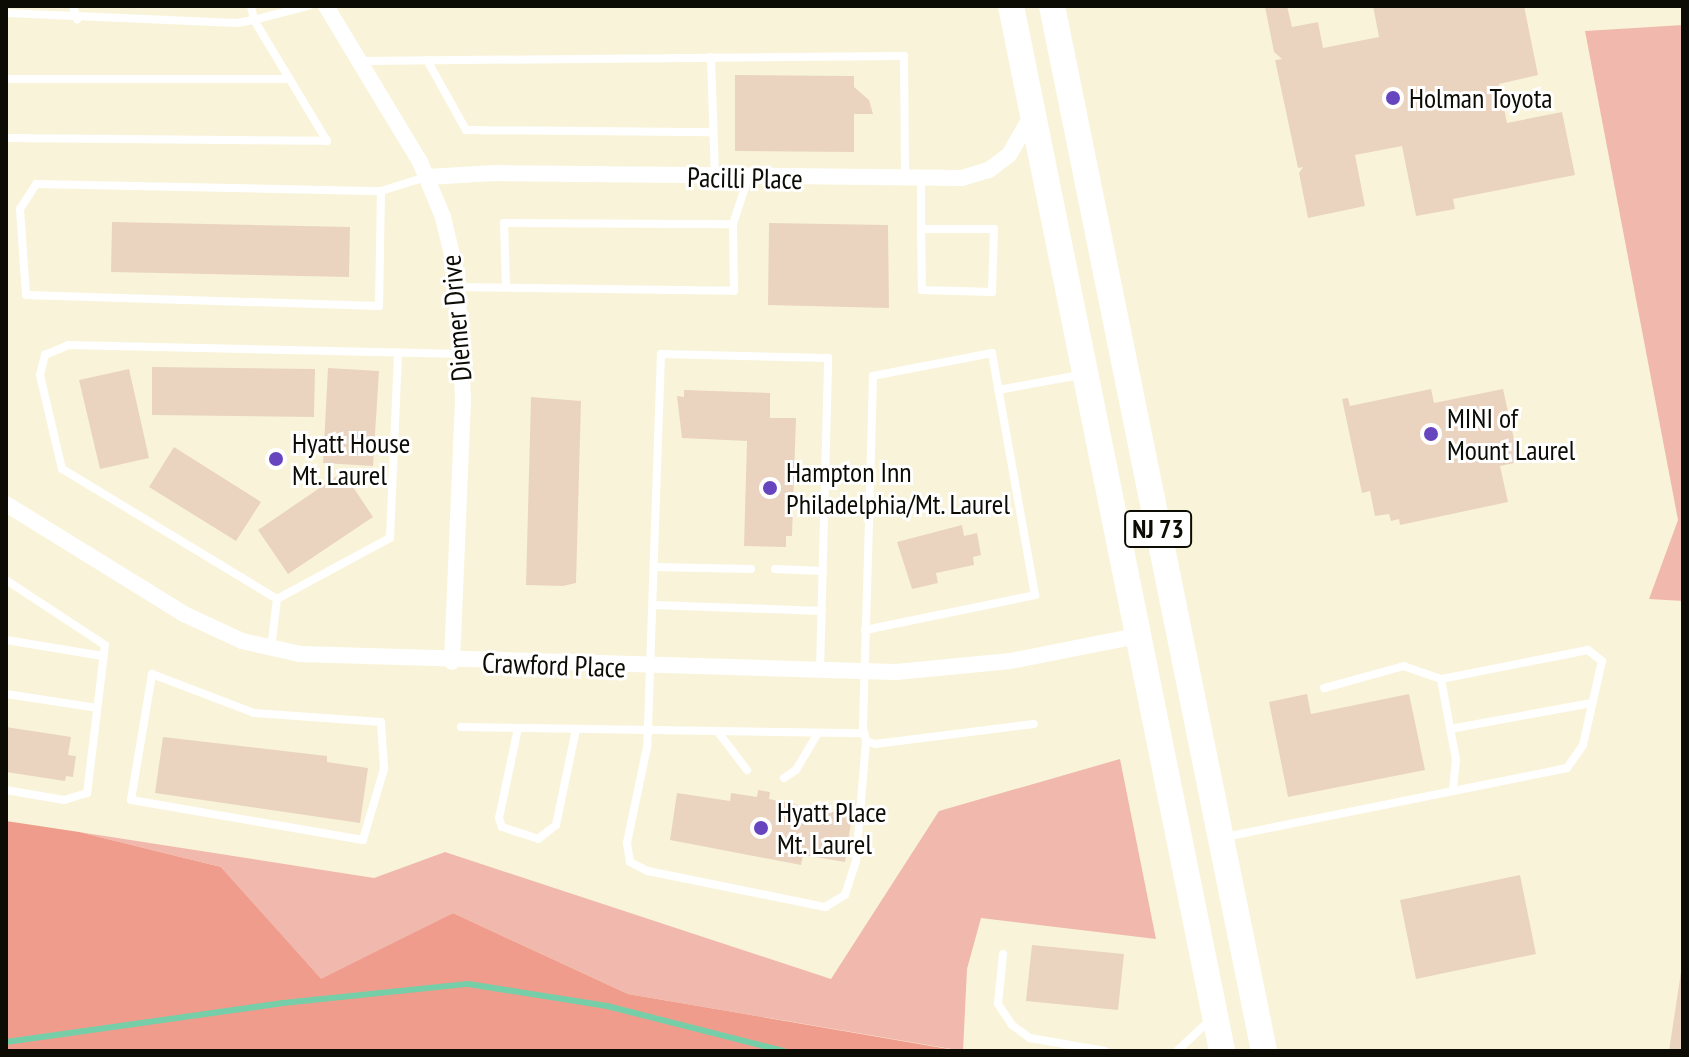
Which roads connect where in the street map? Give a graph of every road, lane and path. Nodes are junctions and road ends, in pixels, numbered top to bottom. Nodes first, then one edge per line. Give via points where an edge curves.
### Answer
1 (73, 6) edge
2 (251, 6) edge
3 (308, 6) edge
4 (326, 6) edge
5 (1011, 6) edge
6 (1052, 6) edge
7 (7, 11) edge
8 (77, 19) junction
9 (254, 20) junction
10 (711, 57) junction
11 (427, 60) junction
12 (359, 61) junction
13 (6, 79) edge
14 (290, 79) junction
15 (1033, 113) junction
16 (713, 132) junction
17 (6, 138) edge
18 (427, 177) junction
19 (715, 177) junction
20 (748, 178) junction
21 (913, 180) junction
22 (381, 191) junction
23 (733, 224) junction
24 (921, 229) junction
25 (458, 287) junction
26 (506, 287) junction
27 (398, 352) junction
28 (463, 354) junction
29 (1085, 374) junction
30 (998, 390) junction
31 (6, 504) edge
32 (654, 567) junction
33 (751, 569) dead end
34 (775, 569) dead end
35 (823, 571) junction
36 (6, 580) edge
37 (277, 599) junction
38 (653, 605) junction
39 (822, 611) junction
40 (865, 630) junction
41 (1138, 636) junction
42 (6, 640) edge
43 (271, 649) junction
44 (103, 656) junction
45 (452, 662) junction
46 (651, 667) junction
47 (820, 672) junction
48 (864, 672) junction
49 (1441, 679) junction
50 (1324, 688) dead end
51 (6, 694) edge
52 (1592, 703) junction
53 (97, 708) junction
54 (254, 713) joint
55 (1034, 724) dead end
56 (461, 727) dead end
57 (518, 728) junction
58 (576, 729) junction
59 (1450, 729) junction
60 (648, 731) junction
61 (718, 732) junction
62 (818, 733) junction
63 (865, 737) junction
64 (747, 770) dead end
65 (784, 778) dead end
66 (6, 790) edge
67 (1453, 791) junction
68 (1220, 838) junction
69 (1003, 954) dead end
70 (1215, 1016) junction
71 (1105, 1051) edge
72 (1177, 1051) edge
73 (1222, 1051) edge
74 (1264, 1051) edge

1 - 8 lane
2 - 9 lane
3 - 9 lane
4 - 12 street, Diemer Drive
5 - 15 highway, NJ 73
6 - 68 highway, NJ 73
7 - 8 lane
8 - 9 lane
9 - 14 lane
10 - 11 lane
10 - 16 lane
10 - 21 lane via 904,56
11 - 12 lane
11 - 16 lane via 466,130
12 - 18 street, Diemer Drive
13 - 14 lane
14 - 17 lane via 327,141
15 - 21 street, Pacilli Place via 1018,143 989,170 962,178
15 - 29 highway, NJ 73
16 - 19 lane
18 - 19 street, Pacilli Place
18 - 22 lane
18 - 25 street, Diemer Drive via 447,232
19 - 20 street, Pacilli Place
20 - 21 street, Pacilli Place
20 - 23 lane
21 - 24 lane
22 - 22 lane via 36,184 20,209 26,295 379,306
23 - 26 lane via 504,223
23 - 26 lane via 734,291
24 - 24 lane via 922,290 992,292 994,229
25 - 26 lane
25 - 28 street, Diemer Drive
27 - 28 lane
27 - 37 lane via 390,538
27 - 37 lane via 68,345 45,355 40,375 62,469
28 - 45 street, Diemer Drive
29 - 30 lane
29 - 41 highway, NJ 73
30 - 40 lane via 1035,595
30 - 40 lane via 992,353 873,376
31 - 43 street, Crawford Place via 186,615
32 - 33 lane
32 - 35 lane via 661,354 828,358
32 - 38 lane
34 - 35 lane
35 - 39 lane
36 - 44 lane via 105,645
37 - 43 lane
38 - 39 lane
38 - 46 lane
39 - 47 lane
40 - 48 lane
41 - 48 street, Crawford Place via 1010,661
41 - 70 highway, NJ 73
42 - 44 lane
43 - 45 street, Crawford Place
44 - 53 lane
45 - 46 street, Crawford Place
46 - 47 street, Crawford Place
46 - 60 lane
47 - 48 street, Crawford Place
48 - 63 lane
49 - 50 lane via 1404,666
49 - 52 lane via 1588,650 1602,661
49 - 59 lane
51 - 53 lane
52 - 59 lane
52 - 67 lane via 1583,745 1567,768
53 - 66 lane via 87,793 64,800
54 - 54 lane via 152,674 131,800 363,840 384,769 381,722
55 - 63 lane via 875,744
56 - 57 lane
57 - 58 lane
57 - 58 lane via 499,818 502,827 538,839 556,825
58 - 60 lane
59 - 67 lane via 1456,760
60 - 61 lane
60 - 63 lane via 627,843 630,862 648,871 825,907 845,895 856,861
61 - 62 lane
61 - 64 lane
62 - 63 lane
62 - 65 lane via 796,770
67 - 68 lane
68 - 74 highway, NJ 73
69 - 71 lane via 998,1004 1012,1025 1030,1038
70 - 72 lane
70 - 73 highway, NJ 73

